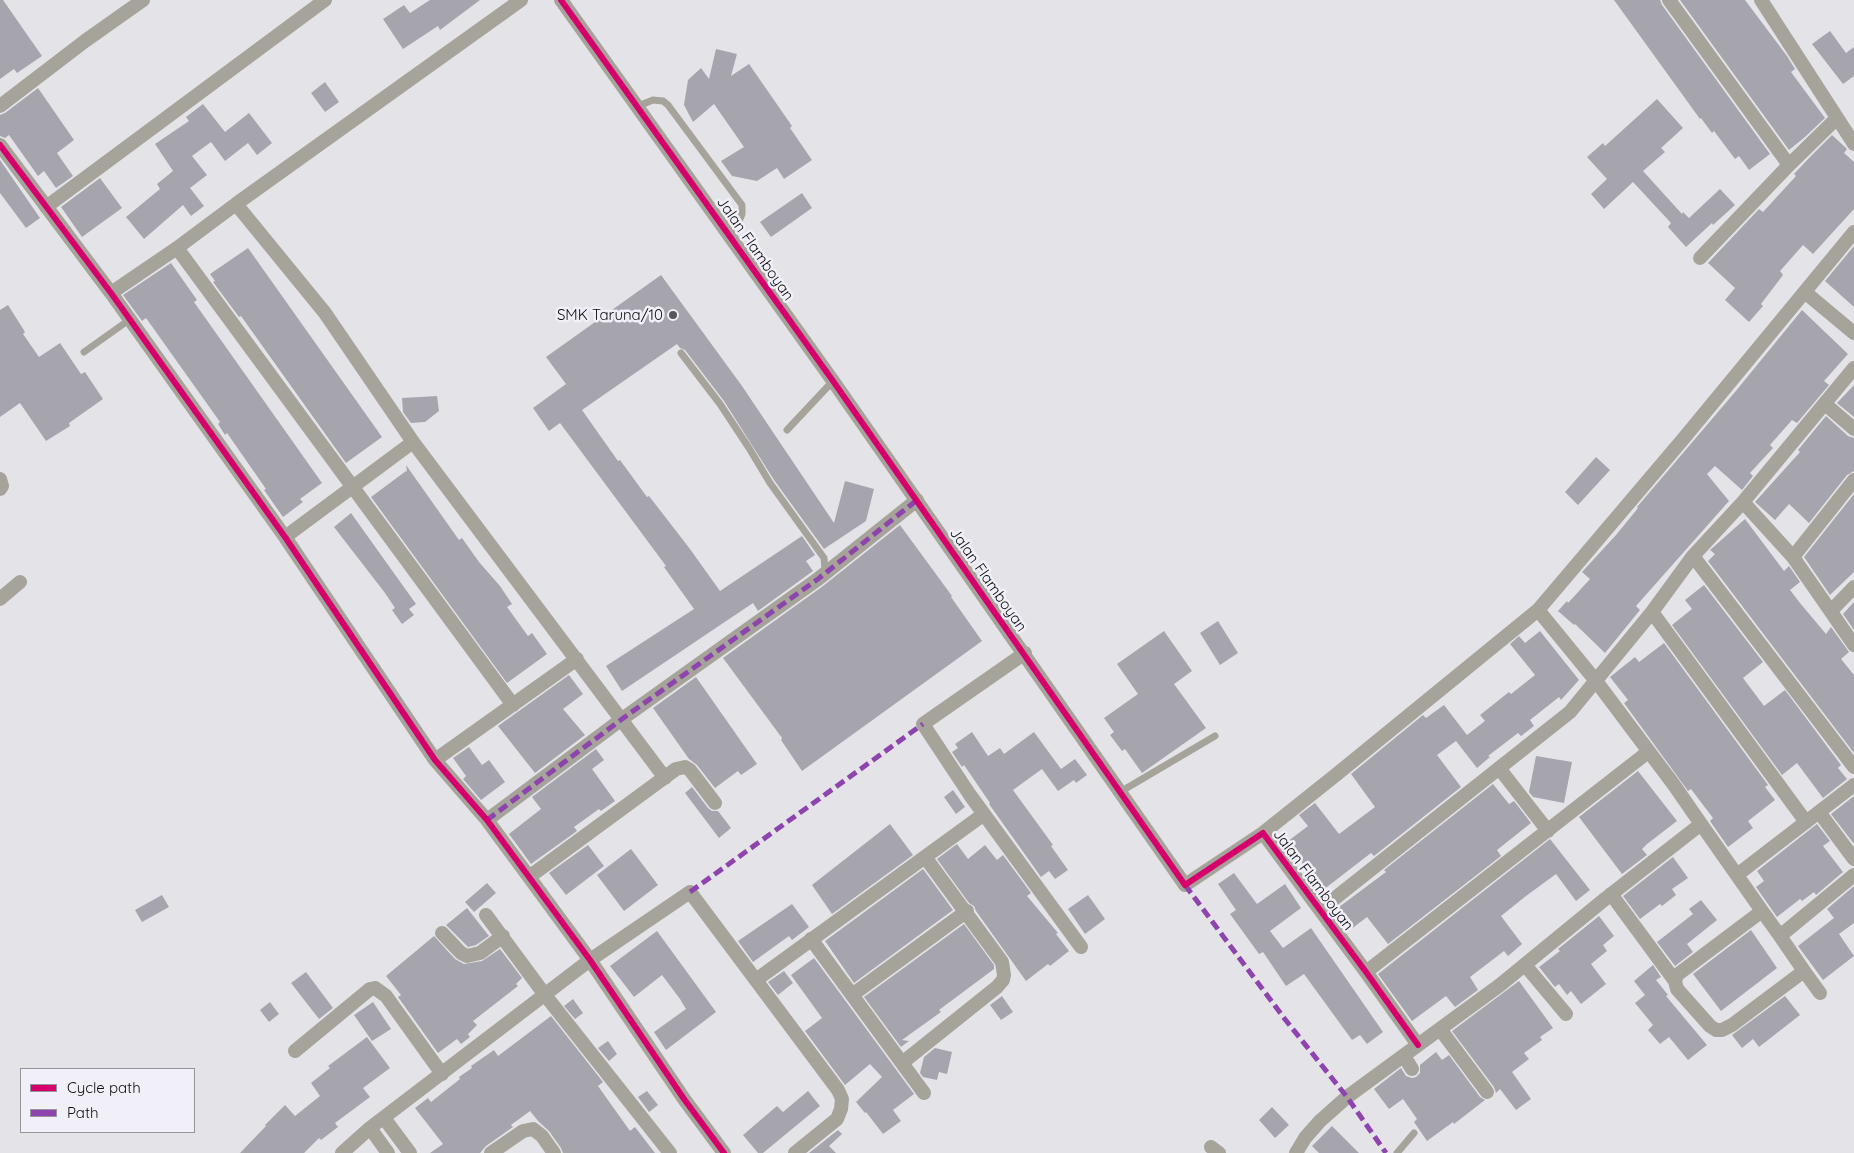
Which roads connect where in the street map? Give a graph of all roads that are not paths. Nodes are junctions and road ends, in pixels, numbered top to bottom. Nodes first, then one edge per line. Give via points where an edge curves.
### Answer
1 (143, 0) edge
2 (325, 0) edge
3 (521, 0) edge
4 (561, 0) edge
5 (1669, 0) edge
6 (1761, 0) edge
7 (0, 106) edge
8 (638, 106) junction
9 (1837, 118) junction
10 (1854, 144) edge
11 (0, 145) edge
12 (1789, 165) junction
13 (236, 204) junction
14 (46, 207) junction
15 (1854, 232) edge
16 (728, 233) junction
17 (177, 248) junction
18 (1700, 258) dead end
19 (111, 293) junction
20 (1806, 293) junction
21 (129, 320) junction
22 (1854, 333) edge
23 (84, 352) dead end
24 (681, 353) dead end
25 (1854, 368) edge
26 (833, 381) junction
27 (1825, 404) junction
28 (1854, 429) edge
29 (787, 430) dead end
30 (413, 442) junction
31 (0, 479) edge
32 (1854, 480) edge
33 (352, 487) junction
34 (0, 489) edge
35 (916, 500) junction
36 (1743, 502) junction
37 (285, 536) junction
38 (1693, 556) junction
39 (1793, 557) junction
40 (818, 579) junction
41 (20, 582) dead end
42 (1854, 587) edge
43 (0, 599) edge
44 (1538, 610) junction
45 (1831, 611) junction
46 (1652, 612) junction
47 (1854, 645) edge
48 (1025, 654) junction
49 (577, 659) junction
50 (1596, 681) junction
51 (513, 705) junction
52 (622, 719) junction
53 (1215, 736) dead end
54 (1648, 752) junction
55 (435, 760) junction
56 (1854, 767) edge
57 (1499, 768) junction
58 (665, 778) junction
59 (1854, 785) edge
60 (1119, 792) junction
61 (715, 803) dead end
62 (1819, 812) junction
63 (984, 814) junction
64 (487, 820) junction
65 (1806, 822) junction
66 (1701, 824) junction
67 (1548, 831) junction
68 (1263, 833) junction
69 (925, 857) junction
70 (1854, 859) edge
71 (1737, 875) junction
72 (1854, 875) edge
73 (529, 877) junction
74 (1610, 894) junction
75 (1320, 910) junction
76 (966, 911) junction
77 (1762, 911) junction
78 (486, 915) dead end
79 (442, 933) dead end
80 (503, 936) junction
81 (1780, 936) junction
82 (811, 939) junction
83 (1081, 947) dead end
84 (590, 960) junction
85 (1525, 965) junction
86 (1804, 971) junction
87 (1366, 972) junction
88 (756, 980) junction
89 (1675, 981) junction
90 (1820, 993) dead end
91 (544, 994) junction
92 (852, 995) junction
93 (1566, 1014) dead end
94 (1440, 1029) junction
95 (1418, 1045) junction
96 (294, 1051) dead end
97 (1404, 1056) junction
98 (902, 1063) junction
99 (1412, 1068) dead end
100 (442, 1074) junction
101 (1487, 1092) dead end
102 (924, 1093) dead end
103 (384, 1118) junction
104 (370, 1128) junction
105 (1414, 1133) dead end
106 (342, 1153) edge
107 (388, 1153) edge
108 (410, 1153) edge
109 (492, 1153) edge
110 (554, 1153) edge
111 (670, 1153) edge
112 (724, 1153) edge
113 (795, 1153) edge
114 (1296, 1153) edge
115 (1397, 1153) edge

1 - 7 street
2 - 14 street
3 - 13 street
4 - 8 street, Jalan Flamboyan
5 - 12 street
6 - 9 street
8 - 16 street, Jalan Flamboyan
8 - 16 lane via 653,100 668,105 742,205 739,221
9 - 10 street
9 - 12 street
11 - 14 street
12 - 18 street
13 - 17 street
13 - 30 street via 325,313
14 - 19 street
15 - 20 street
16 - 26 street, Jalan Flamboyan
17 - 19 street
17 - 33 street
19 - 21 street
20 - 22 street
20 - 44 street
21 - 23 lane
21 - 37 street
24 - 40 lane via 720,404 770,483 824,558 826,570
25 - 27 street
26 - 29 lane
26 - 35 street, Jalan Flamboyan
27 - 28 street
27 - 36 street
30 - 33 street
30 - 49 street
31 - 34 street
32 - 39 street
33 - 37 street
33 - 51 street
35 - 40 street
35 - 48 street, Jalan Flamboyan
36 - 38 street
36 - 39 street
37 - 55 street
38 - 46 street
38 - 56 street
39 - 45 street
40 - 52 street
41 - 43 street
42 - 45 street
44 - 50 street
44 - 68 street
45 - 47 street
46 - 50 street
46 - 65 street
48 - 60 street, Jalan Flamboyan
48 - 63 street via 923,724
49 - 51 street
49 - 52 street
50 - 54 street
50 - 57 street via 1570,712
51 - 55 street
52 - 58 street
52 - 64 street
53 - 60 lane
54 - 66 street
54 - 67 street
55 - 64 street
57 - 67 street
57 - 75 street
58 - 61 street via 676,769 685,767
58 - 73 street
59 - 62 street
60 - 68 street, Jalan Flamboyan via 1185,885
62 - 65 street
62 - 70 street
63 - 69 street
63 - 83 street
64 - 73 street
65 - 71 street
66 - 71 street
66 - 74 street
67 - 87 street
68 - 75 street, Jalan Flamboyan
69 - 76 street
69 - 82 street
71 - 77 street
72 - 81 street
73 - 84 street
74 - 85 street
74 - 89 street
75 - 87 street, Jalan Flamboyan
76 - 92 street
76 - 98 street via 1002,962 1003,980
77 - 81 street
77 - 89 street via 1677,975
78 - 80 street
79 - 80 street via 467,956 480,953
80 - 91 street
81 - 86 street
82 - 88 street
82 - 92 street
84 - 88 street via 690,892
84 - 91 street
84 - 112 street
85 - 93 street
85 - 94 street
86 - 89 street via 1722,1030 1710,1026 1677,989
86 - 90 street
87 - 95 street, Jalan Flamboyan
88 - 113 street via 842,1099 837,1119
91 - 100 street
91 - 111 street
92 - 98 street
94 - 95 street
94 - 101 street
95 - 97 street
96 - 100 street via 375,988 386,996
97 - 99 street
97 - 114 street via 1320,1121
98 - 102 street
100 - 103 street
103 - 104 street
103 - 108 street
104 - 106 street
104 - 107 street
105 - 115 lane
109 - 110 street via 523,1131 533,1129

